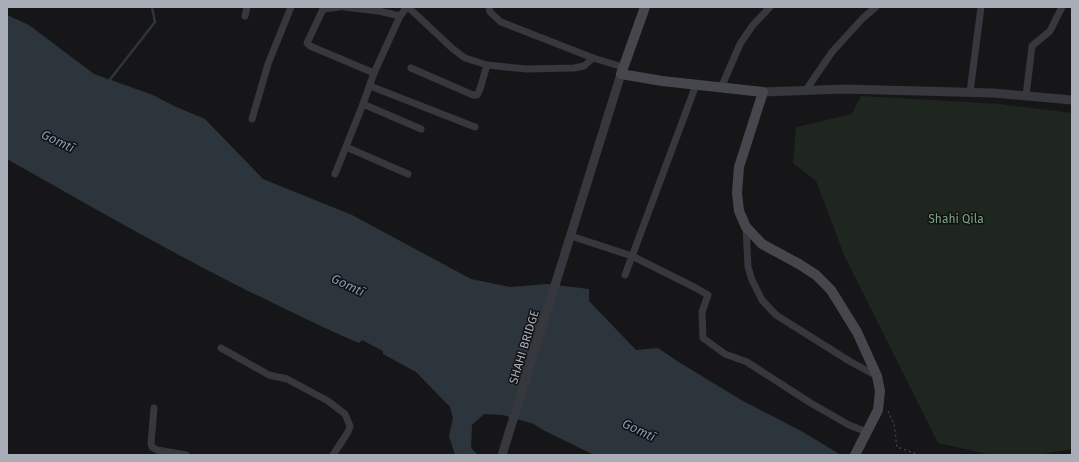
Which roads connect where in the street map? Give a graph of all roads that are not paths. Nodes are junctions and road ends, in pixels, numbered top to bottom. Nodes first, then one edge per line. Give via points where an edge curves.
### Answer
1 (247, 7) edge
2 (290, 7) edge
3 (340, 7) edge
4 (344, 7) edge
5 (408, 7) edge
6 (489, 7) edge
7 (645, 7) edge
8 (770, 7) edge
9 (876, 7) edge
10 (981, 7) edge
11 (1062, 7) edge
12 (324, 8) edge
13 (245, 16) dead end
14 (400, 16) junction
15 (593, 58) junction
16 (487, 65) junction
17 (411, 68) dead end
18 (622, 71) junction
19 (374, 73) junction
20 (696, 85) junction
21 (370, 86) junction
22 (721, 88) junction
23 (806, 90) junction
24 (763, 92) junction
25 (970, 92) junction
26 (1026, 96) junction
27 (1072, 100) edge
28 (363, 104) junction
29 (252, 119) dead end
30 (475, 126) dead end
31 (421, 130) dead end
32 (346, 148) junction
33 (335, 174) dead end
34 (408, 174) dead end
35 (746, 227) junction
36 (571, 236) junction
37 (632, 256) junction
38 (625, 275) dead end
39 (221, 348) dead end
40 (877, 376) junction
41 (154, 408) dead end
42 (867, 432) junction
43 (857, 451) edge
44 (186, 455) edge
45 (333, 455) edge
46 (502, 455) edge

1 - 13 street
2 - 29 street via 268,64
3 - 12 street
4 - 14 street
5 - 14 street
5 - 16 street via 465,58
6 - 15 street via 490,12 501,22
7 - 18 main road
8 - 22 street via 740,44
9 - 23 street via 832,52
10 - 25 street
11 - 26 street via 1050,31 1032,46
12 - 19 street via 307,43
14 - 19 street
15 - 16 street via 584,66 574,68 526,69
15 - 18 street
16 - 17 street via 477,95
18 - 20 main road
18 - 36 street, SHAHI BRIDGE
19 - 21 street
20 - 22 main road
20 - 37 street
21 - 28 street
21 - 30 street
22 - 24 main road
23 - 24 street
23 - 25 street
24 - 35 main road via 739,167 739,211
25 - 26 street
26 - 27 street
28 - 31 street
28 - 32 street
32 - 33 street
32 - 34 street
35 - 40 main road via 762,244 816,275 831,290 857,332
35 - 40 street via 748,267 762,300 776,315
36 - 37 street
36 - 46 street, SHAHI BRIDGE
37 - 38 street
37 - 42 street via 708,295 702,312 703,338 725,354 747,362 809,402
39 - 45 street via 268,375 284,378 328,401 345,414 350,426
40 - 42 main road via 879,405
41 - 44 street via 152,447
42 - 43 main road

